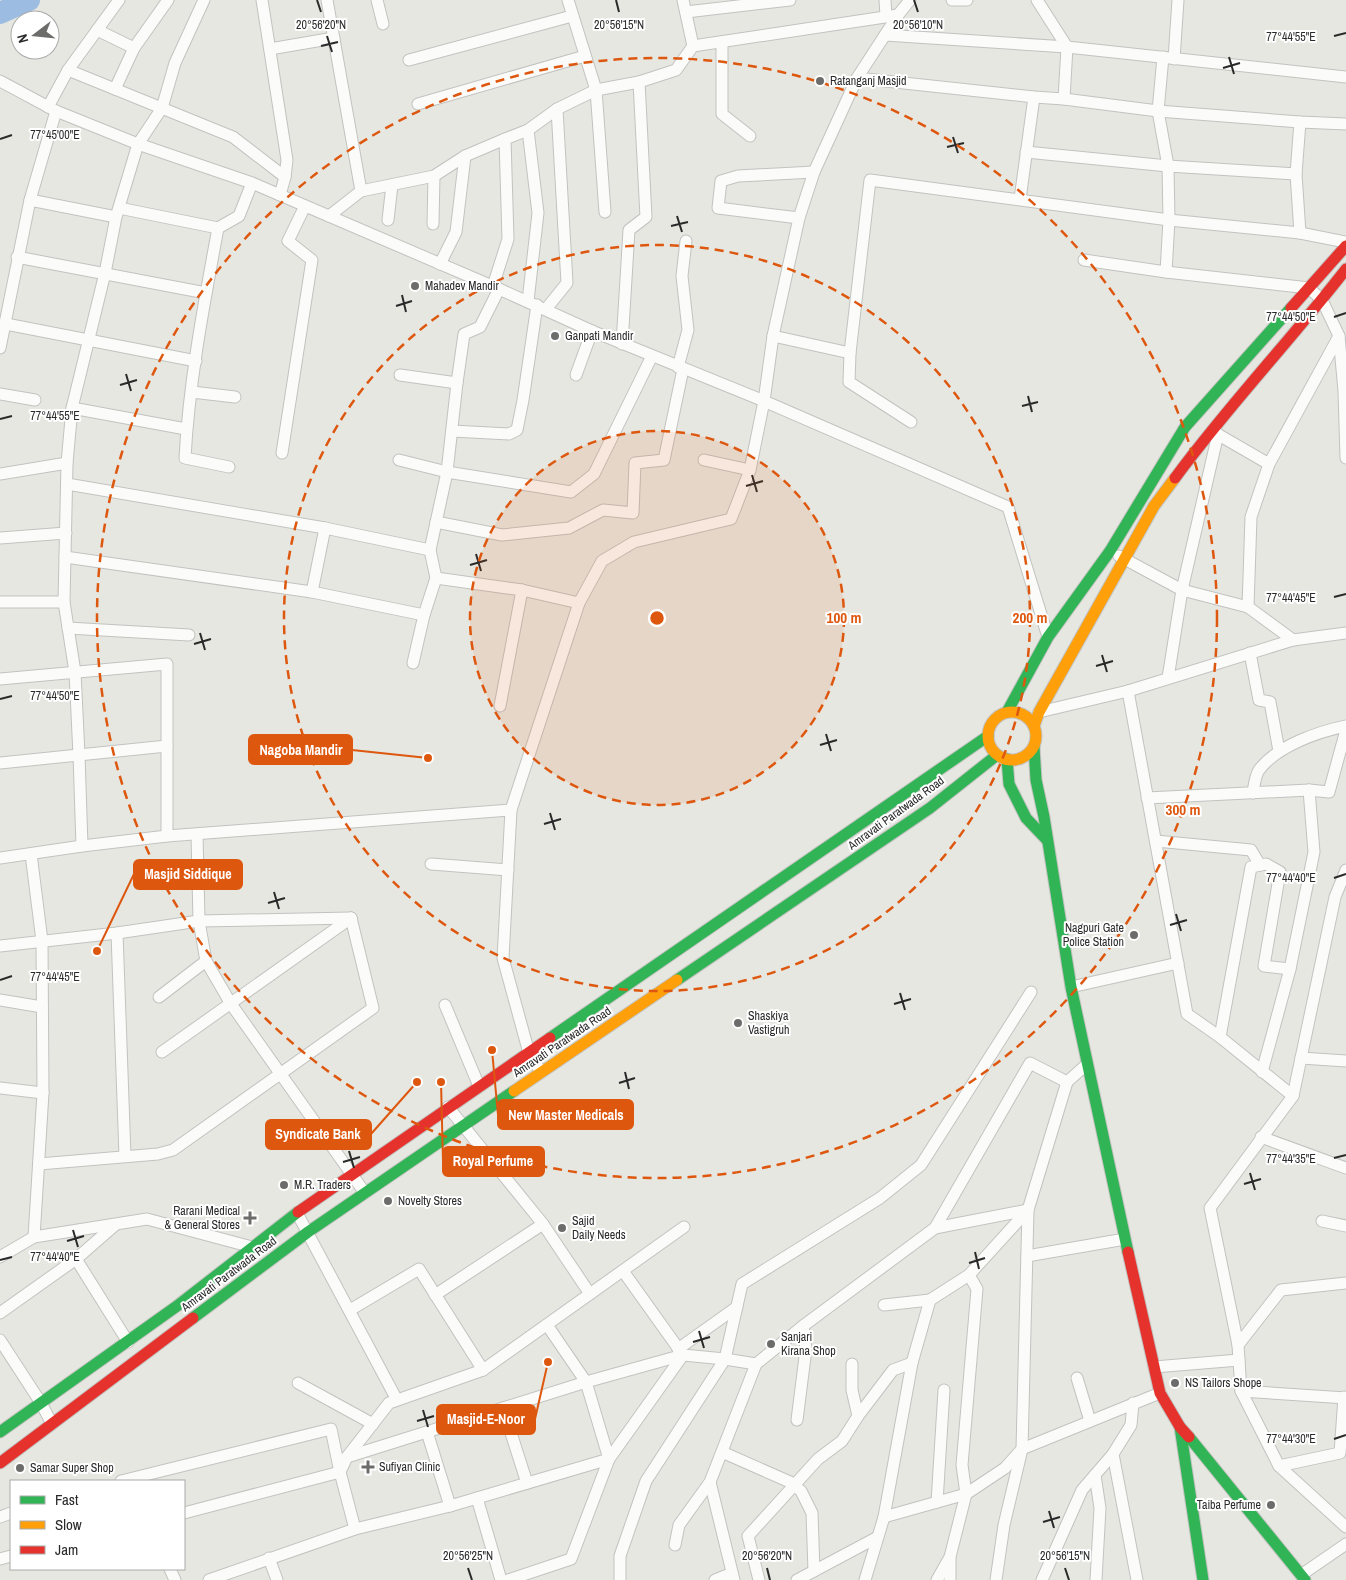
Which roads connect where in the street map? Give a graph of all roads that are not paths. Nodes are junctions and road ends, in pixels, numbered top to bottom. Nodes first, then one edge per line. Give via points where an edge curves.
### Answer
1 (119, 0) edge
2 (168, 0) edge
3 (204, 0) edge
4 (262, 0) edge
5 (327, 0) edge
6 (377, 0) edge
7 (568, 0) edge
8 (683, 0) edge
9 (790, 0) edge
10 (885, 0) edge
11 (910, 0) edge
12 (952, 0) edge
13 (967, 0) edge
14 (1036, 0) edge
15 (1178, 0) edge
16 (686, 12) junction
17 (892, 15) junction
18 (572, 16) junction
19 (383, 24) dead end
20 (97, 30) junction
21 (885, 35) junction
22 (334, 38) junction
23 (722, 42) junction
24 (693, 46) junction
25 (1067, 47) junction
26 (134, 48) junction
27 (270, 49) junction
28 (585, 56) junction
29 (1169, 58) junction
30 (409, 60) dead end
31 (68, 70) junction
32 (1346, 77) edge
33 (857, 78) junction
34 (0, 81) edge
35 (639, 82) junction
36 (115, 89) junction
37 (596, 90) junction
38 (1034, 97) junction
39 (1064, 99) junction
40 (418, 104) dead end
41 (162, 108) junction
42 (52, 109) junction
43 (557, 109) junction
44 (1158, 111) junction
45 (1300, 122) junction
46 (1346, 124) edge
47 (528, 130) junction
48 (750, 136) dead end
49 (505, 140) junction
50 (138, 144) junction
51 (1026, 152) junction
52 (465, 156) junction
53 (1168, 166) junction
54 (814, 172) junction
55 (1296, 174) junction
56 (434, 176) junction
57 (285, 177) junction
58 (252, 183) junction
59 (392, 185) junction
60 (360, 191) junction
61 (280, 195) junction
62 (1020, 199) junction
63 (30, 200) junction
64 (305, 206) junction
65 (605, 212) dead end
66 (118, 213) junction
67 (329, 216) junction
68 (799, 218) junction
69 (388, 220) dead end
70 (1169, 220) junction
71 (433, 224) dead end
72 (218, 228) junction
73 (1300, 233) junction
74 (686, 241) dead end
75 (1346, 242) edge
76 (1346, 246) edge
77 (17, 257) junction
78 (1084, 260) dead end
79 (440, 264) junction
80 (1346, 269) edge
81 (1166, 272) junction
82 (105, 273) junction
83 (496, 287) junction
84 (1309, 288) junction
85 (206, 292) junction
86 (1322, 300) junction
87 (537, 305) junction
88 (6, 324) junction
89 (592, 331) junction
90 (773, 336) junction
91 (1339, 336) junction
92 (89, 339) junction
93 (622, 344) junction
94 (0, 348) edge
95 (850, 353) junction
96 (652, 356) junction
97 (196, 361) junction
98 (681, 368) junction
99 (400, 375) dead end
100 (576, 376) dead end
101 (457, 382) junction
102 (1345, 391) edge
103 (192, 392) junction
104 (0, 394) edge
105 (235, 397) dead end
106 (35, 400) dead end
107 (764, 401) junction
108 (72, 408) junction
109 (911, 422) dead end
110 (186, 429) junction
111 (452, 432) junction
112 (1215, 432) junction
113 (282, 453) dead end
114 (1346, 458) edge
115 (399, 460) dead end
116 (704, 460) dead end
117 (67, 463) junction
118 (1269, 464) junction
119 (229, 467) dead end
120 (750, 470) junction
121 (447, 472) junction
122 (0, 474) edge
123 (67, 484) junction
124 (436, 522) junction
125 (325, 528) junction
126 (66, 533) junction
127 (0, 538) edge
128 (430, 550) junction
129 (1110, 551) junction
130 (65, 557) junction
131 (1124, 558) junction
132 (436, 578) junction
133 (522, 590) junction
134 (1182, 590) junction
135 (312, 592) junction
136 (0, 602) edge
137 (64, 602) junction
138 (578, 603) junction
139 (1248, 607) junction
140 (424, 615) junction
141 (68, 628) junction
142 (1346, 633) edge
143 (188, 635) dead end
144 (1048, 637) junction
145 (1293, 640) junction
146 (1250, 653) junction
147 (413, 663) dead end
148 (75, 672) junction
149 (1168, 678) junction
150 (0, 679) edge
151 (1128, 690) junction
152 (500, 706) dead end
153 (1007, 712) junction
154 (1040, 712) junction
155 (1034, 726) junction
156 (1346, 726) edge
157 (1346, 730) edge
158 (988, 736) junction
159 (167, 746) junction
160 (1034, 747) junction
161 (1279, 751) junction
162 (80, 755) junction
163 (1002, 757) junction
164 (0, 763) edge
165 (1309, 790) junction
166 (1253, 793) junction
167 (1147, 798) junction
168 (511, 810) junction
169 (197, 834) junction
170 (167, 836) junction
171 (1047, 840) junction
172 (1156, 841) junction
173 (82, 846) junction
174 (31, 854) junction
175 (0, 858) edge
176 (431, 864) dead end
177 (1260, 865) junction
178 (508, 870) junction
179 (1346, 870) edge
180 (1340, 899) edge
181 (351, 918) junction
182 (199, 921) junction
183 (117, 933) junction
184 (42, 941) junction
185 (0, 946) edge
186 (206, 961) junction
187 (1178, 963) junction
188 (1290, 970) junction
189 (1071, 987) junction
190 (1031, 992) dead end
191 (159, 997) dead end
192 (0, 1000) edge
193 (231, 1004) junction
194 (445, 1005) dead end
195 (42, 1007) junction
196 (1220, 1037) junction
197 (162, 1052) dead end
198 (529, 1052) junction
199 (1301, 1058) junction
200 (1346, 1061) edge
201 (1086, 1065) junction
202 (541, 1072) junction
203 (1262, 1072) junction
204 (281, 1073) junction
205 (1067, 1082) junction
206 (479, 1086) junction
207 (0, 1088) edge
208 (42, 1093) junction
209 (1293, 1096) junction
210 (448, 1107) junction
211 (464, 1125) junction
212 (1261, 1137) junction
213 (125, 1156) junction
214 (39, 1164) junction
215 (1345, 1166) edge
216 (354, 1175) junction
217 (365, 1193) junction
218 (1028, 1210) junction
219 (297, 1214) junction
220 (1322, 1221) dead end
221 (544, 1224) junction
222 (115, 1225) junction
223 (1346, 1226) edge
224 (684, 1228) dead end
225 (935, 1228) junction
226 (308, 1232) junction
227 (34, 1237) junction
228 (1125, 1239) junction
229 (252, 1246) junction
230 (1027, 1256) junction
231 (0, 1257) edge
232 (76, 1259) junction
233 (622, 1271) junction
234 (969, 1275) junction
235 (1346, 1283) edge
236 (590, 1294) junction
237 (435, 1295) junction
238 (930, 1300) junction
239 (884, 1305) dead end
240 (737, 1307) junction
241 (350, 1310) junction
242 (0, 1313) edge
243 (547, 1325) junction
244 (803, 1326) junction
245 (0, 1340) edge
246 (128, 1342) junction
247 (1238, 1345) junction
248 (680, 1352) junction
249 (725, 1359) junction
250 (1239, 1360) junction
251 (912, 1363) junction
252 (756, 1364) junction
253 (852, 1364) dead end
254 (1154, 1368) junction
255 (483, 1370) junction
256 (1077, 1378) dead end
257 (586, 1382) junction
258 (298, 1383) dead end
259 (944, 1390) dead end
260 (1241, 1391) junction
261 (1160, 1393) junction
262 (1345, 1397) edge
263 (397, 1400) junction
264 (41, 1403) junction
265 (1133, 1403) junction
266 (503, 1408) junction
267 (858, 1416) junction
268 (797, 1420) dead end
269 (1090, 1421) junction
270 (52, 1424) junction
271 (373, 1424) junction
272 (1180, 1427) junction
273 (0, 1432) edge
274 (427, 1432) junction
275 (1022, 1450) junction
276 (722, 1452) junction
277 (1113, 1454) junction
278 (347, 1457) junction
279 (608, 1459) junction
280 (0, 1463) edge
281 (1279, 1466) junction
282 (340, 1472) junction
283 (1094, 1475) junction
284 (125, 1480) edge
285 (710, 1482) junction
286 (527, 1483) junction
287 (795, 1485) junction
288 (966, 1494) junction
289 (477, 1498) junction
290 (936, 1502) junction
291 (450, 1506) junction
292 (185, 1513) edge
293 (884, 1517) junction
294 (1346, 1527) edge
295 (355, 1529) junction
296 (876, 1538) junction
297 (676, 1545) dead end
298 (1345, 1546) edge
299 (950, 1557) junction
300 (269, 1558) junction
301 (814, 1571) junction
302 (733, 1577) edge
303 (1303, 1578) edge
304 (208, 1580) edge
305 (277, 1580) edge
306 (501, 1580) edge
307 (508, 1580) edge
308 (620, 1580) edge
309 (715, 1580) edge
310 (760, 1580) edge
311 (797, 1580) edge
312 (865, 1580) edge
313 (937, 1580) edge
314 (950, 1580) edge
315 (996, 1580) edge
316 (1042, 1580) edge
317 (1096, 1580) edge
318 (1137, 1580) edge
319 (1203, 1580) edge

1 - 20 street
2 - 26 street
3 - 41 street via 175,63
4 - 27 street
5 - 22 street
6 - 19 street
7 - 18 street
8 - 16 street
9 - 16 street
10 - 17 street
11 - 17 street
12 - 13 street
14 - 25 street
15 - 29 street
16 - 24 street
17 - 21 street
17 - 23 street
18 - 28 street
18 - 30 street
20 - 26 street
20 - 31 street
21 - 25 street
21 - 33 street
22 - 27 street
22 - 60 street
23 - 24 street
23 - 48 street via 722,114
24 - 35 street via 676,70
25 - 29 street
25 - 39 street
26 - 36 street
27 - 57 street via 287,160
28 - 37 street
28 - 40 street
29 - 32 street
29 - 44 street
31 - 36 street
31 - 42 street
33 - 38 street
33 - 54 street
34 - 42 street
35 - 37 street
35 - 93 street via 646,216 629,230
36 - 41 street
37 - 43 street
37 - 65 street
38 - 39 street
38 - 51 street
39 - 44 street
41 - 50 street
41 - 57 street via 233,137
42 - 50 street
42 - 63 street
43 - 47 street
43 - 87 street via 567,283
44 - 45 street
44 - 53 street
45 - 46 street
45 - 55 street
47 - 49 street
47 - 87 street via 538,213
49 - 52 street
49 - 83 street via 508,239
50 - 58 street
50 - 66 street
51 - 53 street
51 - 62 street
52 - 56 street
52 - 79 street via 456,232
53 - 55 street
53 - 70 street
54 - 68 street
54 - 68 street via 738,176 721,181 718,208
55 - 73 street
56 - 59 street
56 - 71 street
57 - 61 street
58 - 61 street
58 - 72 street via 239,216
59 - 60 street
59 - 69 street
60 - 67 street
61 - 64 street
62 - 70 street
62 - 95 street via 870,180
63 - 66 street
63 - 77 street
64 - 67 street
64 - 113 street via 288,241 312,260
66 - 72 street
66 - 82 street
67 - 79 street
68 - 90 street
70 - 73 street
70 - 81 street
72 - 85 street
73 - 75 street
74 - 98 street via 682,276 688,330
76 - 84 main road
77 - 82 street
77 - 88 street
78 - 81 street
79 - 83 street
80 - 86 main road
81 - 84 street
82 - 85 street
82 - 92 street
83 - 87 street
83 - 101 street via 480,328 464,334
84 - 86 street
84 - 129 main road via 1185,427
85 - 97 street
86 - 91 street
86 - 112 main road
87 - 89 street
87 - 111 street via 517,430 509,434
88 - 92 street
88 - 94 street
89 - 93 street
89 - 100 street
90 - 95 street
90 - 107 street
91 - 102 street
91 - 118 street
92 - 97 street
92 - 108 street
93 - 96 street
95 - 109 street via 849,382
96 - 98 street
96 - 121 street via 594,474 571,492
97 - 103 street
98 - 107 street
98 - 124 street via 664,460 635,463 633,513 604,510 568,528 502,535
99 - 101 street
101 - 111 street
102 - 114 street
103 - 105 street
103 - 110 street
104 - 106 street
107 - 120 street
107 - 144 street via 1008,507
108 - 110 street
108 - 117 street
110 - 119 street via 185,458
111 - 121 street
112 - 118 street
112 - 131 main road via 1154,506
112 - 134 street
115 - 121 street
116 - 120 street
117 - 122 street
117 - 123 street
118 - 139 street via 1251,517
120 - 138 street via 731,519 634,542 602,561
121 - 124 street
123 - 125 street
123 - 126 street
124 - 128 street
125 - 128 street
125 - 135 street
126 - 127 street
126 - 130 street
128 - 132 street
129 - 131 street
129 - 144 main road
130 - 135 street
130 - 137 street
131 - 134 street
131 - 154 main road
132 - 133 street
132 - 140 street
133 - 138 street
133 - 152 street
134 - 139 street
134 - 149 street
135 - 140 street
136 - 137 street
137 - 141 street
138 - 168 street
139 - 145 street
140 - 147 street
141 - 143 street
141 - 148 street
142 - 145 street
144 - 153 main road
145 - 146 street
146 - 149 street
146 - 161 street via 1259,700 1270,702
148 - 150 street
148 - 159 street via 167,664
148 - 162 street
149 - 151 street
151 - 154 street
151 - 167 street
153 - 155 main road via 1018,712 1028,717
153 - 158 main road via 997,717
154 - 155 main road
155 - 160 main road
156 - 161 street via 1329,729
157 - 165 street via 1329,792
158 - 163 main road via 990,746
158 - 198 main road, Amravati Paratwada Road
159 - 162 street
159 - 170 street
160 - 163 main road via 1017,760
160 - 171 main road via 1036,780
161 - 166 street via 1258,772
162 - 164 street
162 - 173 street
163 - 171 main road via 1009,784 1026,818
163 - 202 main road, Amravati Paratwada Road
165 - 166 street
165 - 188 street via 1314,852
166 - 167 street
167 - 172 street
168 - 169 street
168 - 178 street
169 - 170 street
169 - 182 street
170 - 173 street
171 - 189 main road
172 - 177 street via 1251,850
172 - 187 street
173 - 174 street
174 - 175 street
174 - 184 street
176 - 178 street
177 - 188 street via 1266,864 1280,872 1264,966
177 - 196 street via 1251,867
178 - 198 street via 503,958
179 - 180 street
180 - 199 street
181 - 182 street
181 - 193 street
181 - 204 street via 372,1008
182 - 183 street
182 - 186 street
183 - 184 street
183 - 213 street
184 - 185 street
184 - 195 street
186 - 191 street
186 - 193 street
187 - 189 street
187 - 196 street via 1187,1014
188 - 203 street
189 - 201 main road
190 - 240 street via 920,1165 880,1198 742,1284
192 - 195 street
193 - 197 street
193 - 204 street
194 - 206 street
195 - 208 street
196 - 203 street
198 - 202 street
198 - 206 main road, Amravati Paratwada Road
199 - 200 street
199 - 209 street
201 - 205 street
201 - 228 main road
202 - 211 main road, Amravati Paratwada Road
203 - 209 street
204 - 213 street via 173,1150
204 - 216 street
205 - 218 street
205 - 225 street via 1030,1063
206 - 210 main road, Amravati Paratwada Road
207 - 208 street
208 - 214 street
209 - 212 street
210 - 211 street
210 - 216 main road, Amravati Paratwada Road
211 - 217 main road, Amravati Paratwada Road
211 - 221 street
212 - 215 street
212 - 247 street via 1210,1208
213 - 214 street
214 - 227 street
216 - 217 street
216 - 219 main road, Amravati Paratwada Road
217 - 226 main road, Amravati Paratwada Road
218 - 225 street
218 - 230 street
218 - 234 street
219 - 226 street
219 - 229 main road, Amravati Paratwada Road
220 - 223 street
221 - 236 street
221 - 237 street
222 - 227 street
222 - 229 street via 147,1219
222 - 232 street
224 - 233 street
225 - 244 street
226 - 241 street
226 - 270 main road, Amravati Paratwada Road
227 - 231 street
228 - 230 street
228 - 254 main road
229 - 246 main road, Amravati Paratwada Road
230 - 275 street
232 - 242 street
232 - 246 street
233 - 236 street
233 - 248 street
234 - 238 street
234 - 288 street via 977,1289 962,1466
235 - 247 street via 1281,1290
236 - 243 street
237 - 241 street via 419,1269
237 - 255 street
238 - 239 street
238 - 251 street
240 - 248 street
240 - 249 street
241 - 263 street
243 - 255 street
243 - 257 street
244 - 252 street
244 - 268 street via 806,1350
245 - 264 street
246 - 264 main road, Amravati Paratwada Road
247 - 250 street
248 - 249 street
248 - 257 street
248 - 279 street
249 - 252 street
249 - 308 street via 646,1481 620,1556
250 - 254 street
250 - 260 street
251 - 267 street via 893,1370
251 - 293 street
252 - 276 street
253 - 267 street via 852,1390
254 - 261 main road
255 - 263 street
256 - 269 street
257 - 266 street
257 - 279 street
258 - 271 street
259 - 290 street
260 - 262 street
260 - 281 street
261 - 265 street
261 - 272 main road
262 - 281 street via 1340,1453
263 - 271 street via 389,1403
264 - 270 street
264 - 273 main road, Amravati Paratwada Road
265 - 269 street
265 - 277 street via 1131,1425
266 - 274 street
266 - 286 street
267 - 287 street via 842,1441 818,1459
269 - 275 street
270 - 280 main road, Amravati Paratwada Road
271 - 278 street
272 - 303 main road
272 - 319 main road
274 - 278 street
274 - 291 street
275 - 288 street via 1005,1468
275 - 315 street via 1004,1526
276 - 285 street
276 - 287 street
277 - 283 street
277 - 318 street
278 - 282 street
279 - 286 street
279 - 307 street via 571,1559
281 - 294 street
282 - 284 street via 331,1429
282 - 292 street
282 - 295 street
283 - 316 street via 1082,1490
283 - 317 street via 1100,1508
285 - 297 street via 680,1525
285 - 302 street
286 - 289 street
287 - 301 street via 812,1513
287 - 310 street via 748,1536
288 - 290 street
288 - 299 street
289 - 291 street
289 - 306 street
290 - 293 street
291 - 295 street
293 - 296 street
295 - 300 street
296 - 301 street
296 - 312 street
298 - 303 street
299 - 313 street
299 - 314 street
300 - 304 street
300 - 305 street
301 - 311 street
302 - 309 street

